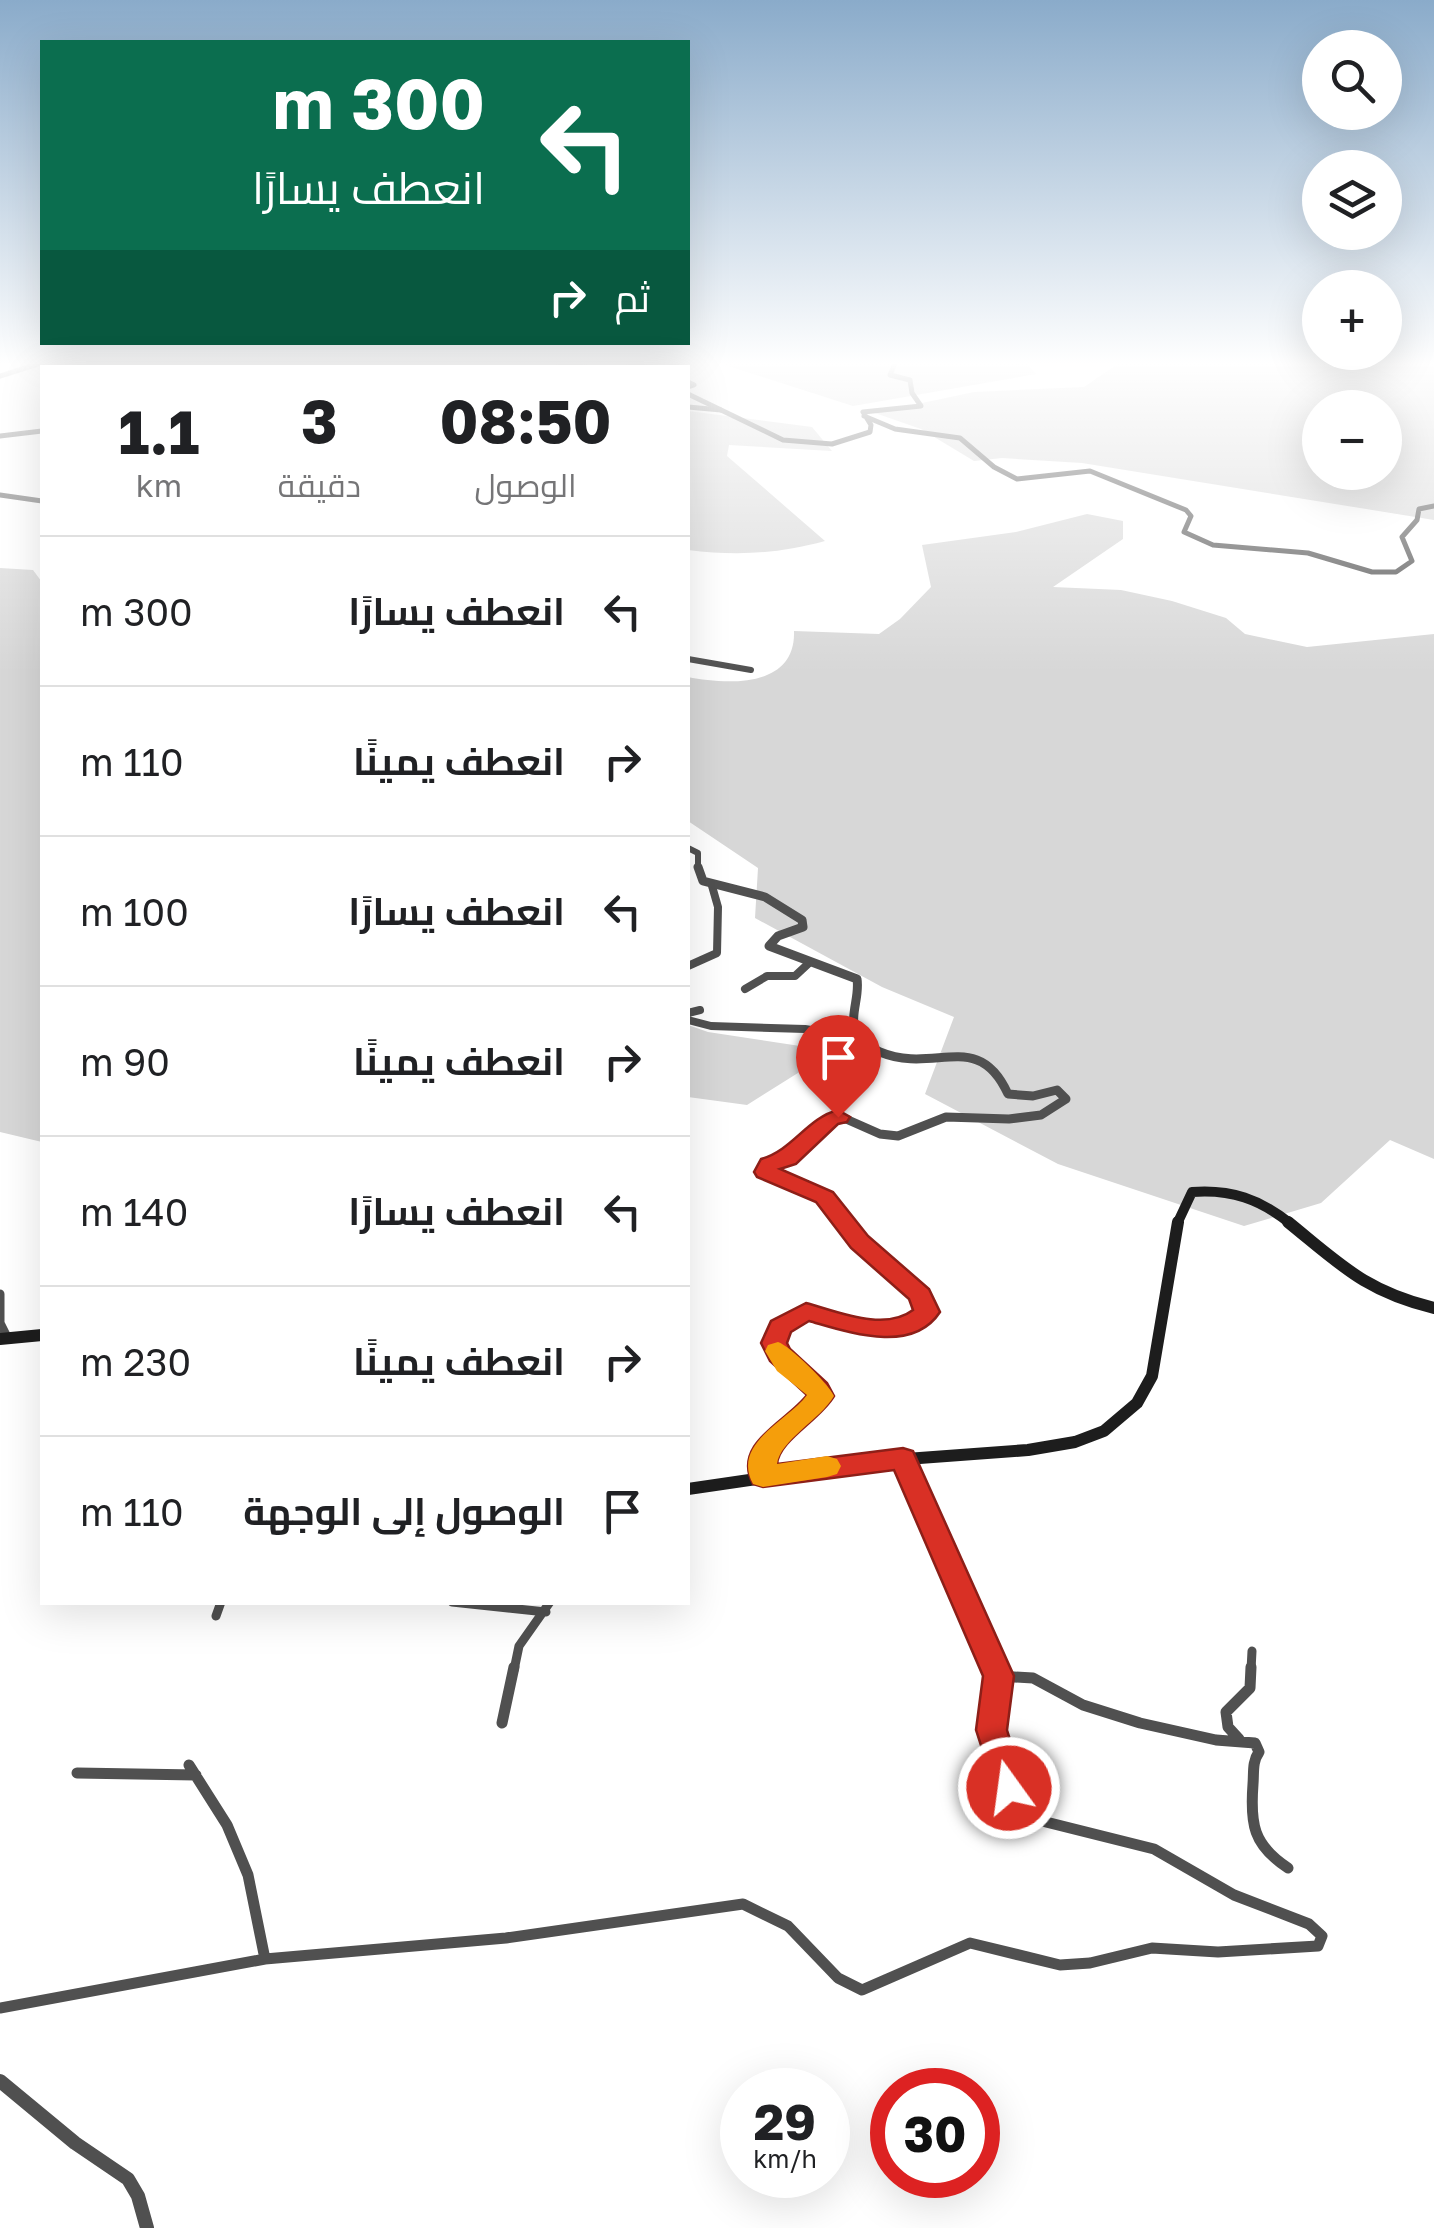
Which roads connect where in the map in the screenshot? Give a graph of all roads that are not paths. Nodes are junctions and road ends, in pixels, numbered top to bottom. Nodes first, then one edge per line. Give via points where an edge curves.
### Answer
1 (992, 465) edge
2 (0, 495) edge
3 (40, 501) edge
4 (1434, 506) edge
5 (690, 659) edge
6 (752, 670) dead end
7 (690, 849) edge
8 (712, 886) junction
9 (809, 964) junction
10 (690, 965) edge
11 (745, 989) dead end
12 (700, 1010) dead end
13 (690, 1016) edge
14 (690, 1018) edge
15 (858, 1038) junction
16 (0, 1294) edge
17 (1434, 1308) edge
18 (40, 1335) edge
19 (4, 1338) edge
20 (903, 1458) junction
21 (763, 1476) junction
22 (690, 1489) edge
23 (220, 1605) edge
24 (510, 1605) edge
25 (548, 1607) edge
26 (216, 1616) dead end
27 (1252, 1651) dead end
28 (998, 1676) junction
29 (502, 1724) dead end
30 (1239, 1739) junction
31 (77, 1773) dead end
32 (1288, 1868) dead end
33 (265, 1959) junction
34 (0, 2008) edge
35 (0, 2081) edge
36 (146, 2228) edge

1 - 4 street via 1016,480 1094,472 1186,510 1191,516 1184,532 1202,541 1311,554 1384,573 1412,561 1402,537 1419,509
2 - 3 street
5 - 6 street
7 - 8 street via 698,852 698,873
8 - 9 street via 764,897 792,911 803,926 770,946
8 - 10 street via 718,947 714,957
9 - 11 street via 796,976 768,976
9 - 15 street via 860,984 853,1006
12 - 13 street
14 - 15 street via 718,1028 753,1025
15 - 21 street via 907,1064 979,1058 1001,1076 1008,1094 1057,1090 1066,1100 1050,1114 946,1117 904,1136 838,1117 788,1159 766,1168 824,1197 860,1242 920,1295 927,1312 916,1322 885,1328 806,1312 780,1327 774,1343 779,1354 820,1396 771,1442
16 - 19 street
17 - 20 main road via 1359,1280 1262,1205 1222,1191 1192,1192 1177,1225 1150,1383 1125,1416 1077,1441
18 - 19 main road
20 - 21 main road
20 - 28 street
21 - 22 main road
23 - 26 street
24 - 25 street
25 - 29 street via 520,1646
27 - 30 street via 1250,1688 1226,1712
28 - 30 street via 1032,1678 1083,1705 1140,1723
28 - 33 street via 992,1730 1021,1808 1046,1822 1154,1849 1234,1895 1309,1924 1321,1943 1218,1952 1152,1948 1060,1965 970,1943 862,1990 842,1982 792,1930 743,1904 506,1938
30 - 32 street via 1256,1744 1259,1752 1252,1836 1262,1853
31 - 33 street via 193,1770 248,1874
33 - 34 street
35 - 36 street via 128,2179

